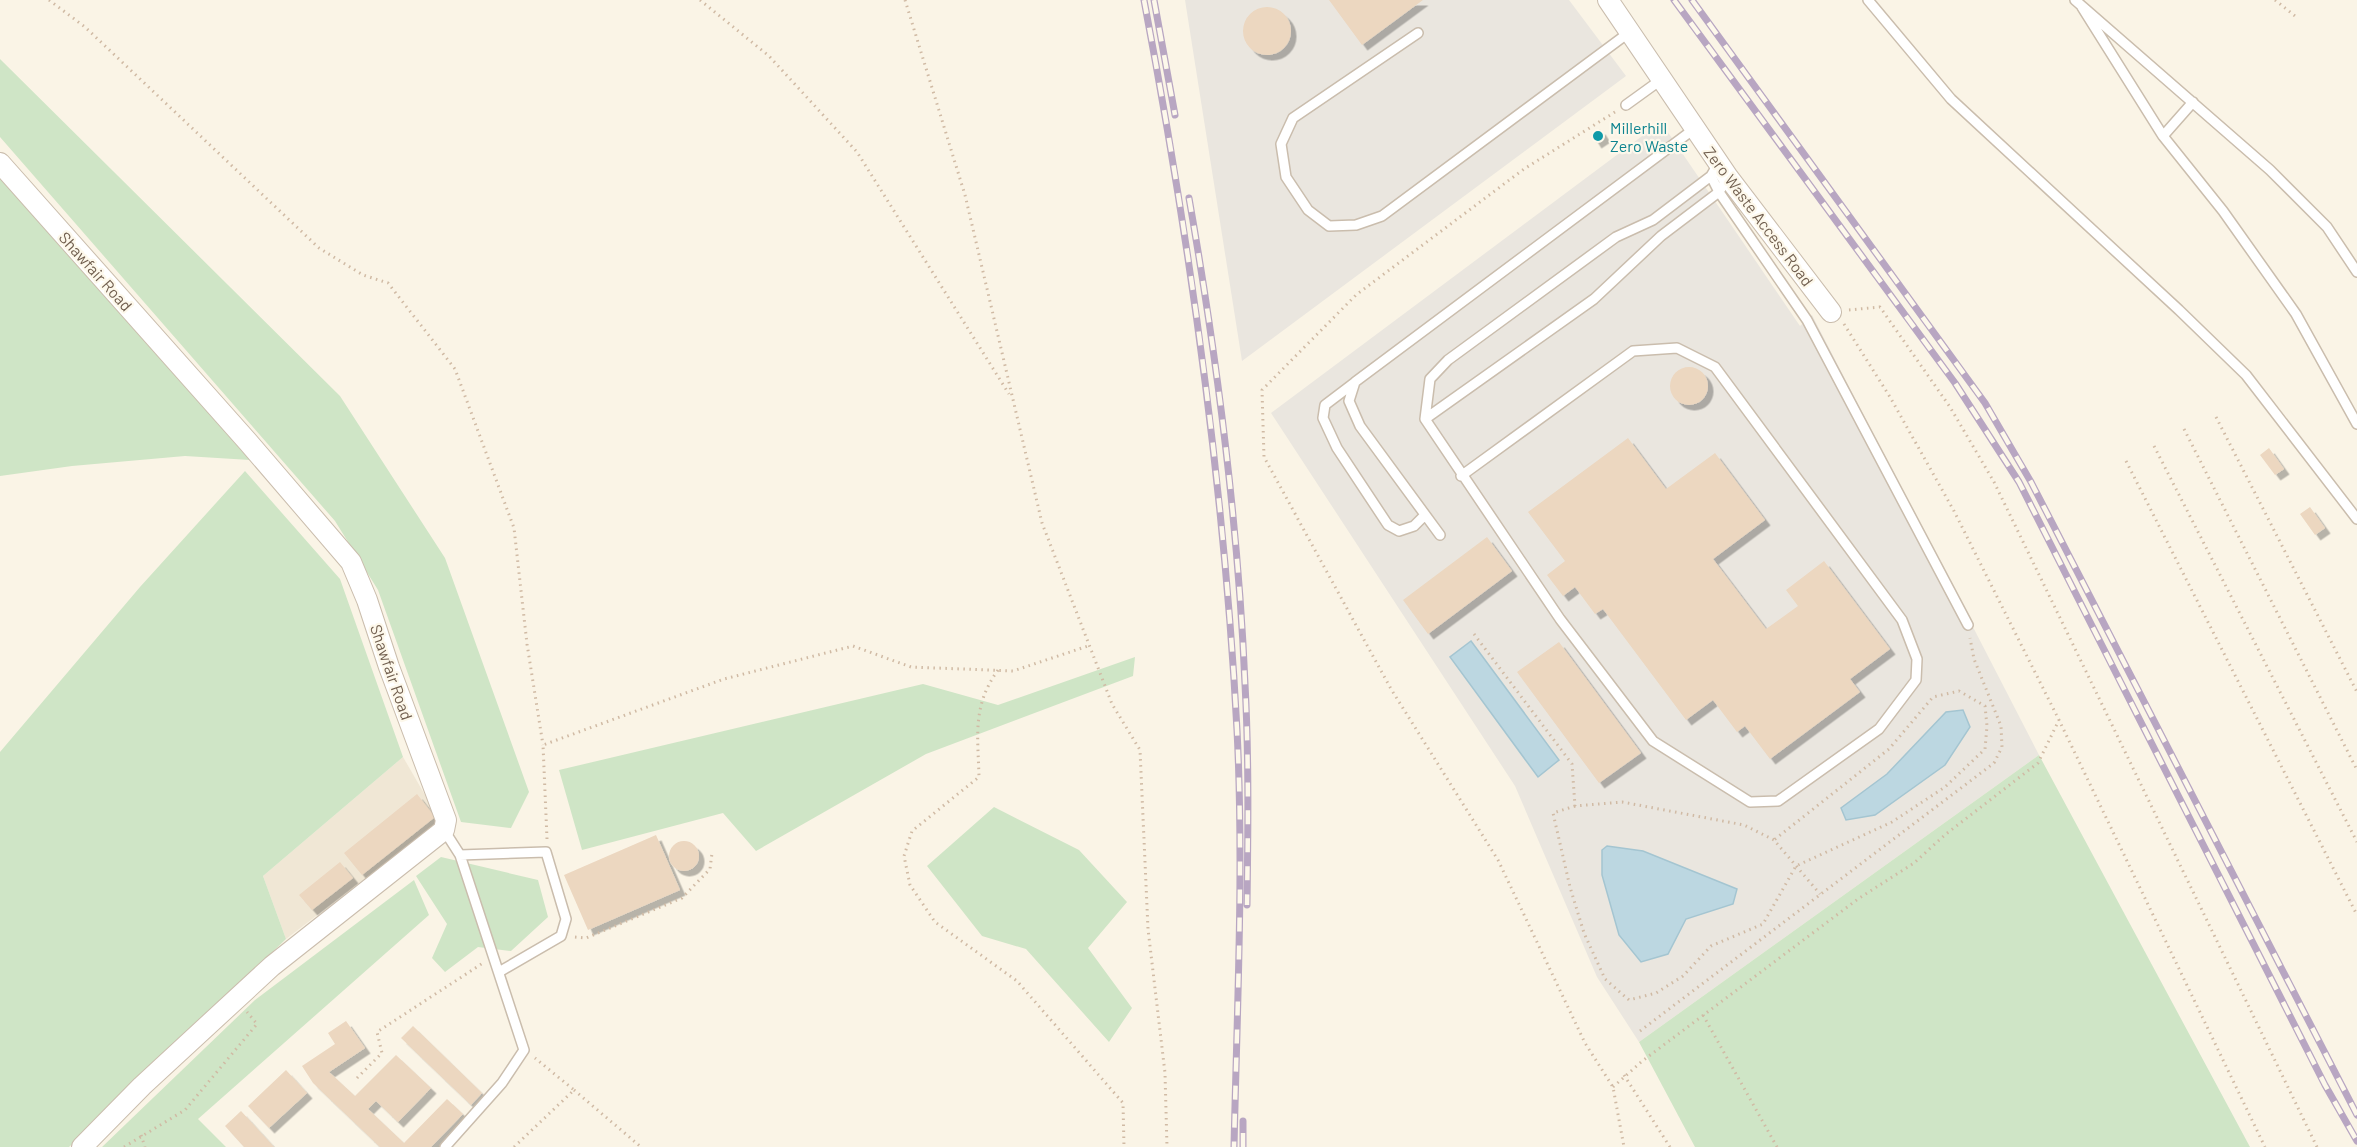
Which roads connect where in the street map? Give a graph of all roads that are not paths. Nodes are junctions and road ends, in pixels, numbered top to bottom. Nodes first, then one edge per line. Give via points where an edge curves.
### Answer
1 (1608, 0) edge
2 (1868, 0) edge
3 (2078, 3) edge
4 (1630, 31) junction
5 (1418, 33) dead end
6 (1662, 79) junction
7 (2193, 102) junction
8 (1626, 105) road end
9 (1694, 129) junction
10 (2163, 136) junction
11 (0, 163) edge
12 (1719, 177) junction
13 (2357, 272) edge
14 (1831, 312) road end
15 (1355, 382) junction
16 (1425, 419) junction
17 (2357, 424) edge
18 (1461, 476) junction
19 (1425, 515) junction
20 (2357, 519) edge
21 (1440, 535) dead end
22 (1968, 625) road end
23 (444, 831) junction
24 (460, 855) junction
25 (499, 972) junction
26 (82, 1147) edge
27 (445, 1147) edge

1 - 4 street, Zero Waste Access Road
2 - 20 lane via 1950,99 2180,309 2246,375
3 - 7 lane
3 - 10 lane
4 - 5 lane via 1382,216 1356,225 1329,226 1308,210 1286,177 1281,144 1293,118
4 - 6 street, Zero Waste Access Road
6 - 8 lane
6 - 9 street, Zero Waste Access Road
7 - 10 lane
7 - 13 lane via 2327,227
9 - 12 street, Zero Waste Access Road
9 - 15 lane
10 - 17 lane via 2223,211 2296,314
11 - 23 street, Shawfair Road via 351,562 446,820
12 - 14 street, Zero Waste Access Road
12 - 16 lane via 1594,299
12 - 16 lane via 1653,220 1616,237 1448,360 1430,379
12 - 22 lane via 1807,320
15 - 19 lane via 1349,400 1360,426
15 - 19 lane via 1325,405 1323,418 1337,448 1388,525 1400,531 1414,526
16 - 18 lane
18 - 18 lane via 1560,619 1653,741 1750,802 1778,801 1879,729 1916,680 1917,659 1902,620 1715,367 1677,348 1633,351
19 - 21 lane
23 - 24 lane
23 - 26 street via 272,966
24 - 25 lane
24 - 25 lane via 546,852 566,919 561,936
25 - 27 lane via 524,1050 502,1083

